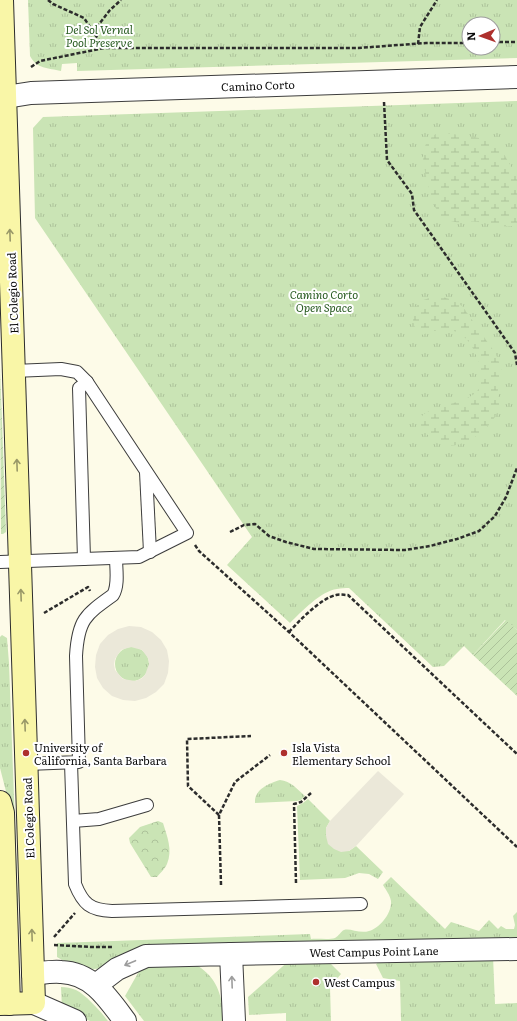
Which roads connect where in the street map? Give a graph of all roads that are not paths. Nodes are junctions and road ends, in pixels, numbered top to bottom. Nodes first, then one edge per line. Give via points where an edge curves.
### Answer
1 (2, 0) edge
2 (517, 77) edge
3 (3, 97) edge
4 (14, 370) junction
5 (87, 382) junction
6 (146, 470) junction
7 (150, 552) junction
8 (116, 558) junction
9 (84, 559) junction
10 (10, 561) edge
11 (71, 763) junction
12 (27, 764) junction
13 (0, 802) edge
14 (147, 805) dead end
15 (73, 821) junction
16 (361, 904) dead end
17 (517, 949) edge
18 (231, 954) junction
19 (33, 974) junction
20 (4, 975) edge
21 (96, 985) junction
22 (34, 1003) junction
23 (5, 1004) edge
24 (75, 1021) edge
25 (125, 1021) edge
26 (234, 1021) edge

1 - 3 main road, El Colegio Road
2 - 3 street, Camino Corto via 31,93
4 -> 3 main road, El Colegio Road
4 - 5 lane via 61,369 77,372
10 -> 4 main road, El Colegio Road
5 - 6 lane
5 - 9 lane via 79,388
6 - 7 lane
6 - 7 lane via 187,533
7 - 8 lane via 139,557
8 - 9 lane
8 - 11 lane via 115,591 85,619 77,639 79,762
9 - 10 lane
12 -> 10 main road, El Colegio Road
11 - 12 lane
11 - 15 lane
19 -> 12 main road, El Colegio Road
13 - 20 main road via 3,813
14 - 15 lane via 99,820
15 - 16 lane via 75,884 85,902 102,910
17 - 18 street, West Campus Point Lane
18 -> 21 street, West Campus Point Lane via 146,956 117,969
26 -> 18 street
19 - 20 main road
19 - 21 street via 61,972 79,975
19 - 22 main road, El Colegio Road
20 - 23 main road
21 - 25 street
22 - 23 main road
22 - 24 street

